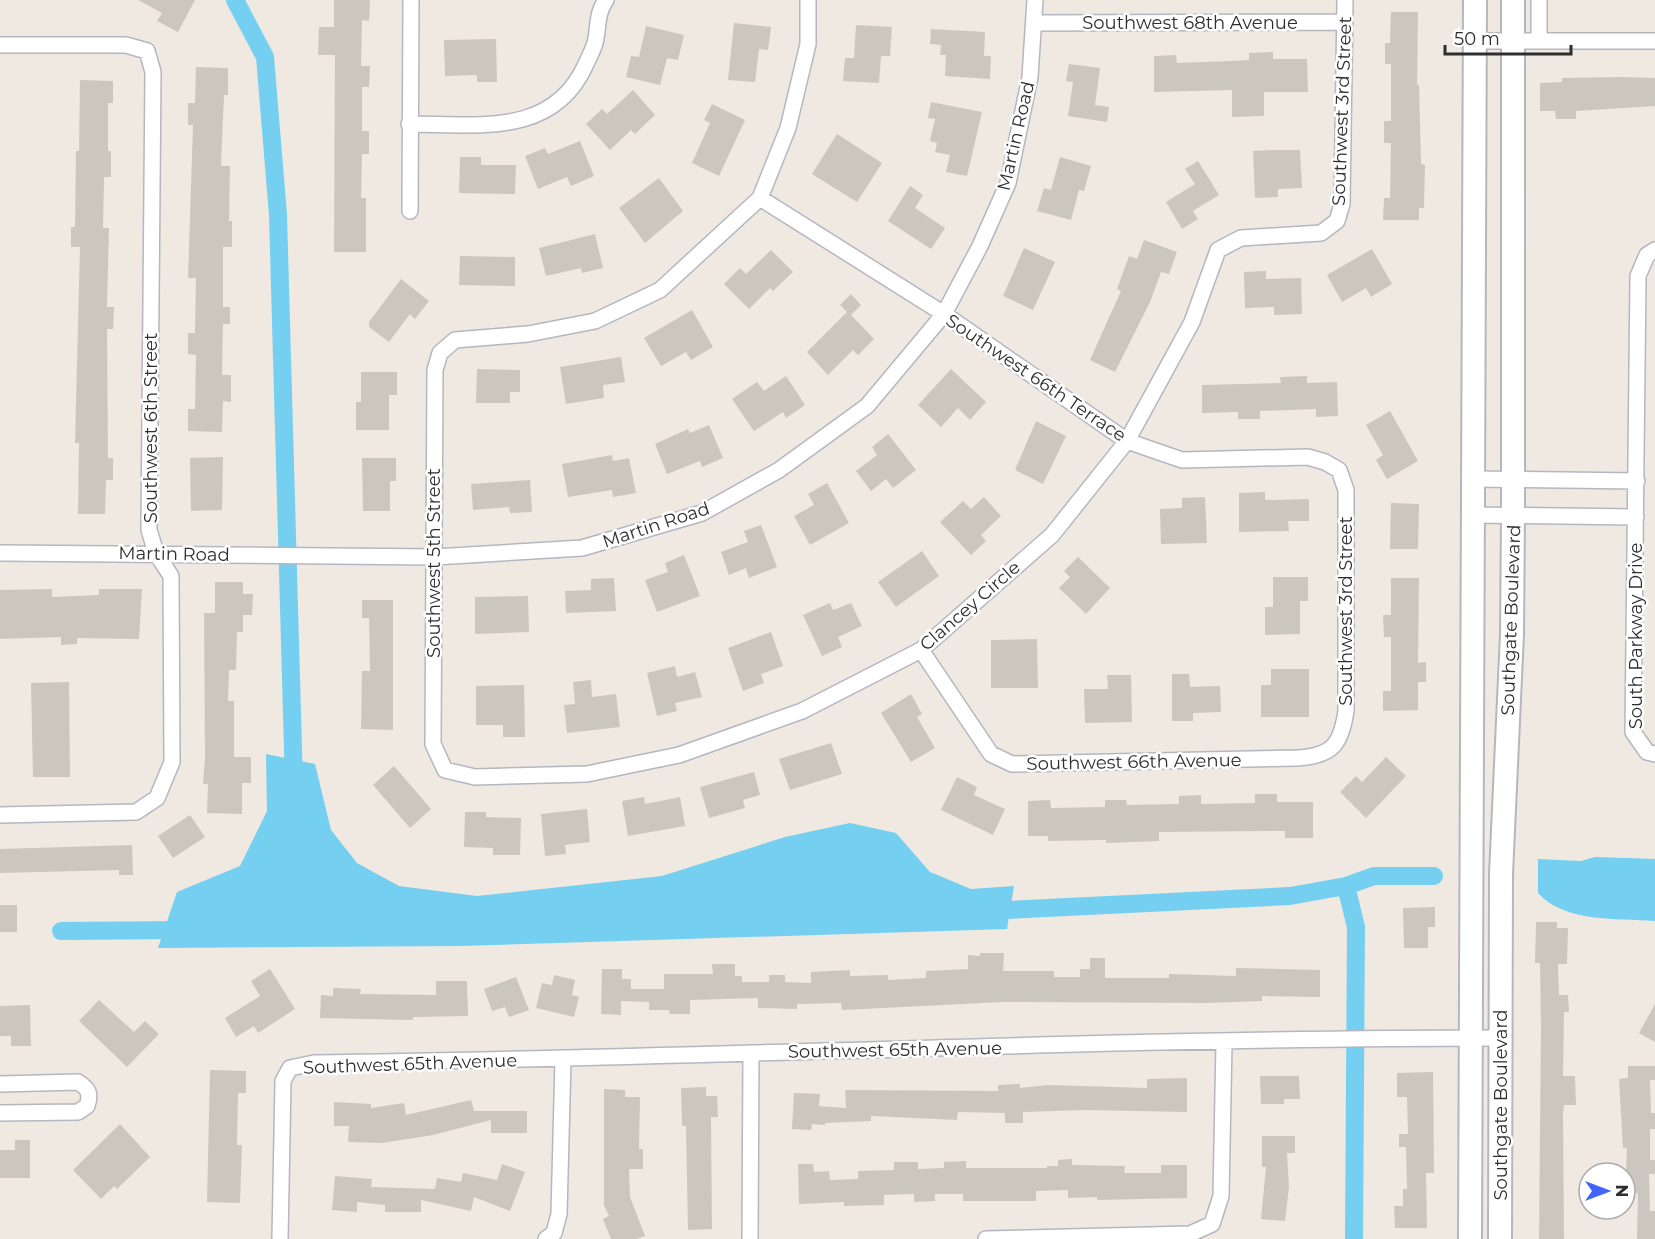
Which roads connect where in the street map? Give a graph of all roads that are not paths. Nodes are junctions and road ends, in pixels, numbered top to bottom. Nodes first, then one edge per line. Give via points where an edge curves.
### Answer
1 (411, 0) edge
2 (606, 0) edge
3 (808, 0) edge
4 (1035, 0) edge
5 (1345, 0) edge
6 (1475, 0) edge
7 (1513, 0) edge
8 (1539, 0) edge
9 (1344, 22) junction
10 (1035, 23) junction
11 (1474, 41) junction
12 (1513, 41) junction
13 (1539, 41) junction
14 (1655, 41) edge
15 (0, 45) edge
16 (409, 124) junction
17 (760, 198) junction
18 (410, 211) dead end
19 (1337, 221) joint
20 (1651, 253) edge
21 (944, 314) junction
22 (1127, 441) junction
23 (1339, 470) joint
24 (1514, 478) junction
25 (1475, 479) junction
26 (1637, 481) junction
27 (1514, 514) junction
28 (1474, 515) junction
29 (1636, 517) junction
30 (0, 553) edge
31 (156, 553) junction
32 (435, 557) junction
33 (921, 650) junction
34 (1330, 749) joint
35 (1651, 753) edge
36 (445, 770) joint
37 (0, 815) edge
38 (1471, 1038) junction
39 (1502, 1038) junction
40 (1224, 1042) junction
41 (751, 1053) junction
42 (563, 1060) junction
43 (0, 1084) edge
44 (0, 1113) edge
45 (550, 1236) edge
46 (280, 1239) edge
47 (750, 1239) edge
48 (986, 1239) edge
49 (1470, 1239) edge
50 (1500, 1239) edge

1 - 16 street
2 - 16 street via 599,9 595,44 577,84 552,108 510,123
3 - 17 street via 808,44 788,128
4 - 10 street, Martin Road
5 - 9 street, Southwest 3rd Street
6 - 11 main road, Southgate Boulevard
7 - 12 main road, Southgate Boulevard
8 - 13 street
9 - 10 street, Southwest 68th Avenue
9 - 19 street, Southwest 3rd Street via 1342,204
10 - 21 street, Martin Road via 1030,77 1008,183
11 - 12 street
11 - 25 main road, Southgate Boulevard
12 - 13 street
12 - 24 main road, Southgate Boulevard
13 - 14 street
15 - 31 street, Southwest 6th Street via 126,45 147,51 153,72 149,530
16 - 18 street
17 - 21 street, Southwest 66th Terrace
17 - 32 street, Southwest 5th Street via 660,290 595,321 528,334 455,340 440,353 435,370
19 - 22 street, Clancey Circle via 1321,233 1241,238 1218,250 1192,322
20 - 26 street, South Parkway Drive via 1638,276
21 - 22 street, Southwest 66th Terrace
21 - 32 street, Martin Road via 867,406 779,470 702,513 582,548
22 - 23 street, Southwest 66th Terrace via 1182,460 1308,457
22 - 33 street, Clancey Circle via 1052,535
23 - 34 street, Southwest 3rd Street via 1346,490 1346,711 1342,735
24 - 25 street
24 - 26 street
24 - 27 main road, Southgate Boulevard
25 - 28 main road, Southgate Boulevard
26 - 29 street, South Parkway Drive
27 - 28 street, South Parkway Drive
27 - 29 street, South Parkway Drive
27 - 39 main road, Southgate Boulevard via 1501,874
28 - 38 main road, Southgate Boulevard
29 - 35 street, South Parkway Drive via 1633,732
30 - 31 street, Martin Road
31 - 32 street, Martin Road
31 - 37 street, Southwest 6th Street via 171,576 172,750 172,762 157,798 136,812
32 - 36 street, Southwest 5th Street via 433,744
33 - 34 street, Southwest 66th Avenue via 991,754 1012,764 1297,758 1316,757
33 - 36 street, Clancey Circle via 802,711 679,755 587,774 475,777
38 - 39 street, Southwest 65th Avenue
38 - 40 street, Southwest 65th Avenue
38 - 49 main road, Southgate Boulevard
39 - 50 main road, Southgate Boulevard
40 - 41 street, Southwest 65th Avenue
40 - 48 street via 1221,1196 1212,1224 1190,1234
41 - 42 street, Southwest 65th Avenue
41 - 47 street
42 - 45 street via 559,1214
42 - 46 street, Southwest 65th Avenue via 314,1063 290,1068 283,1081
43 - 44 street via 78,1082 90,1096 87,1106 78,1112

